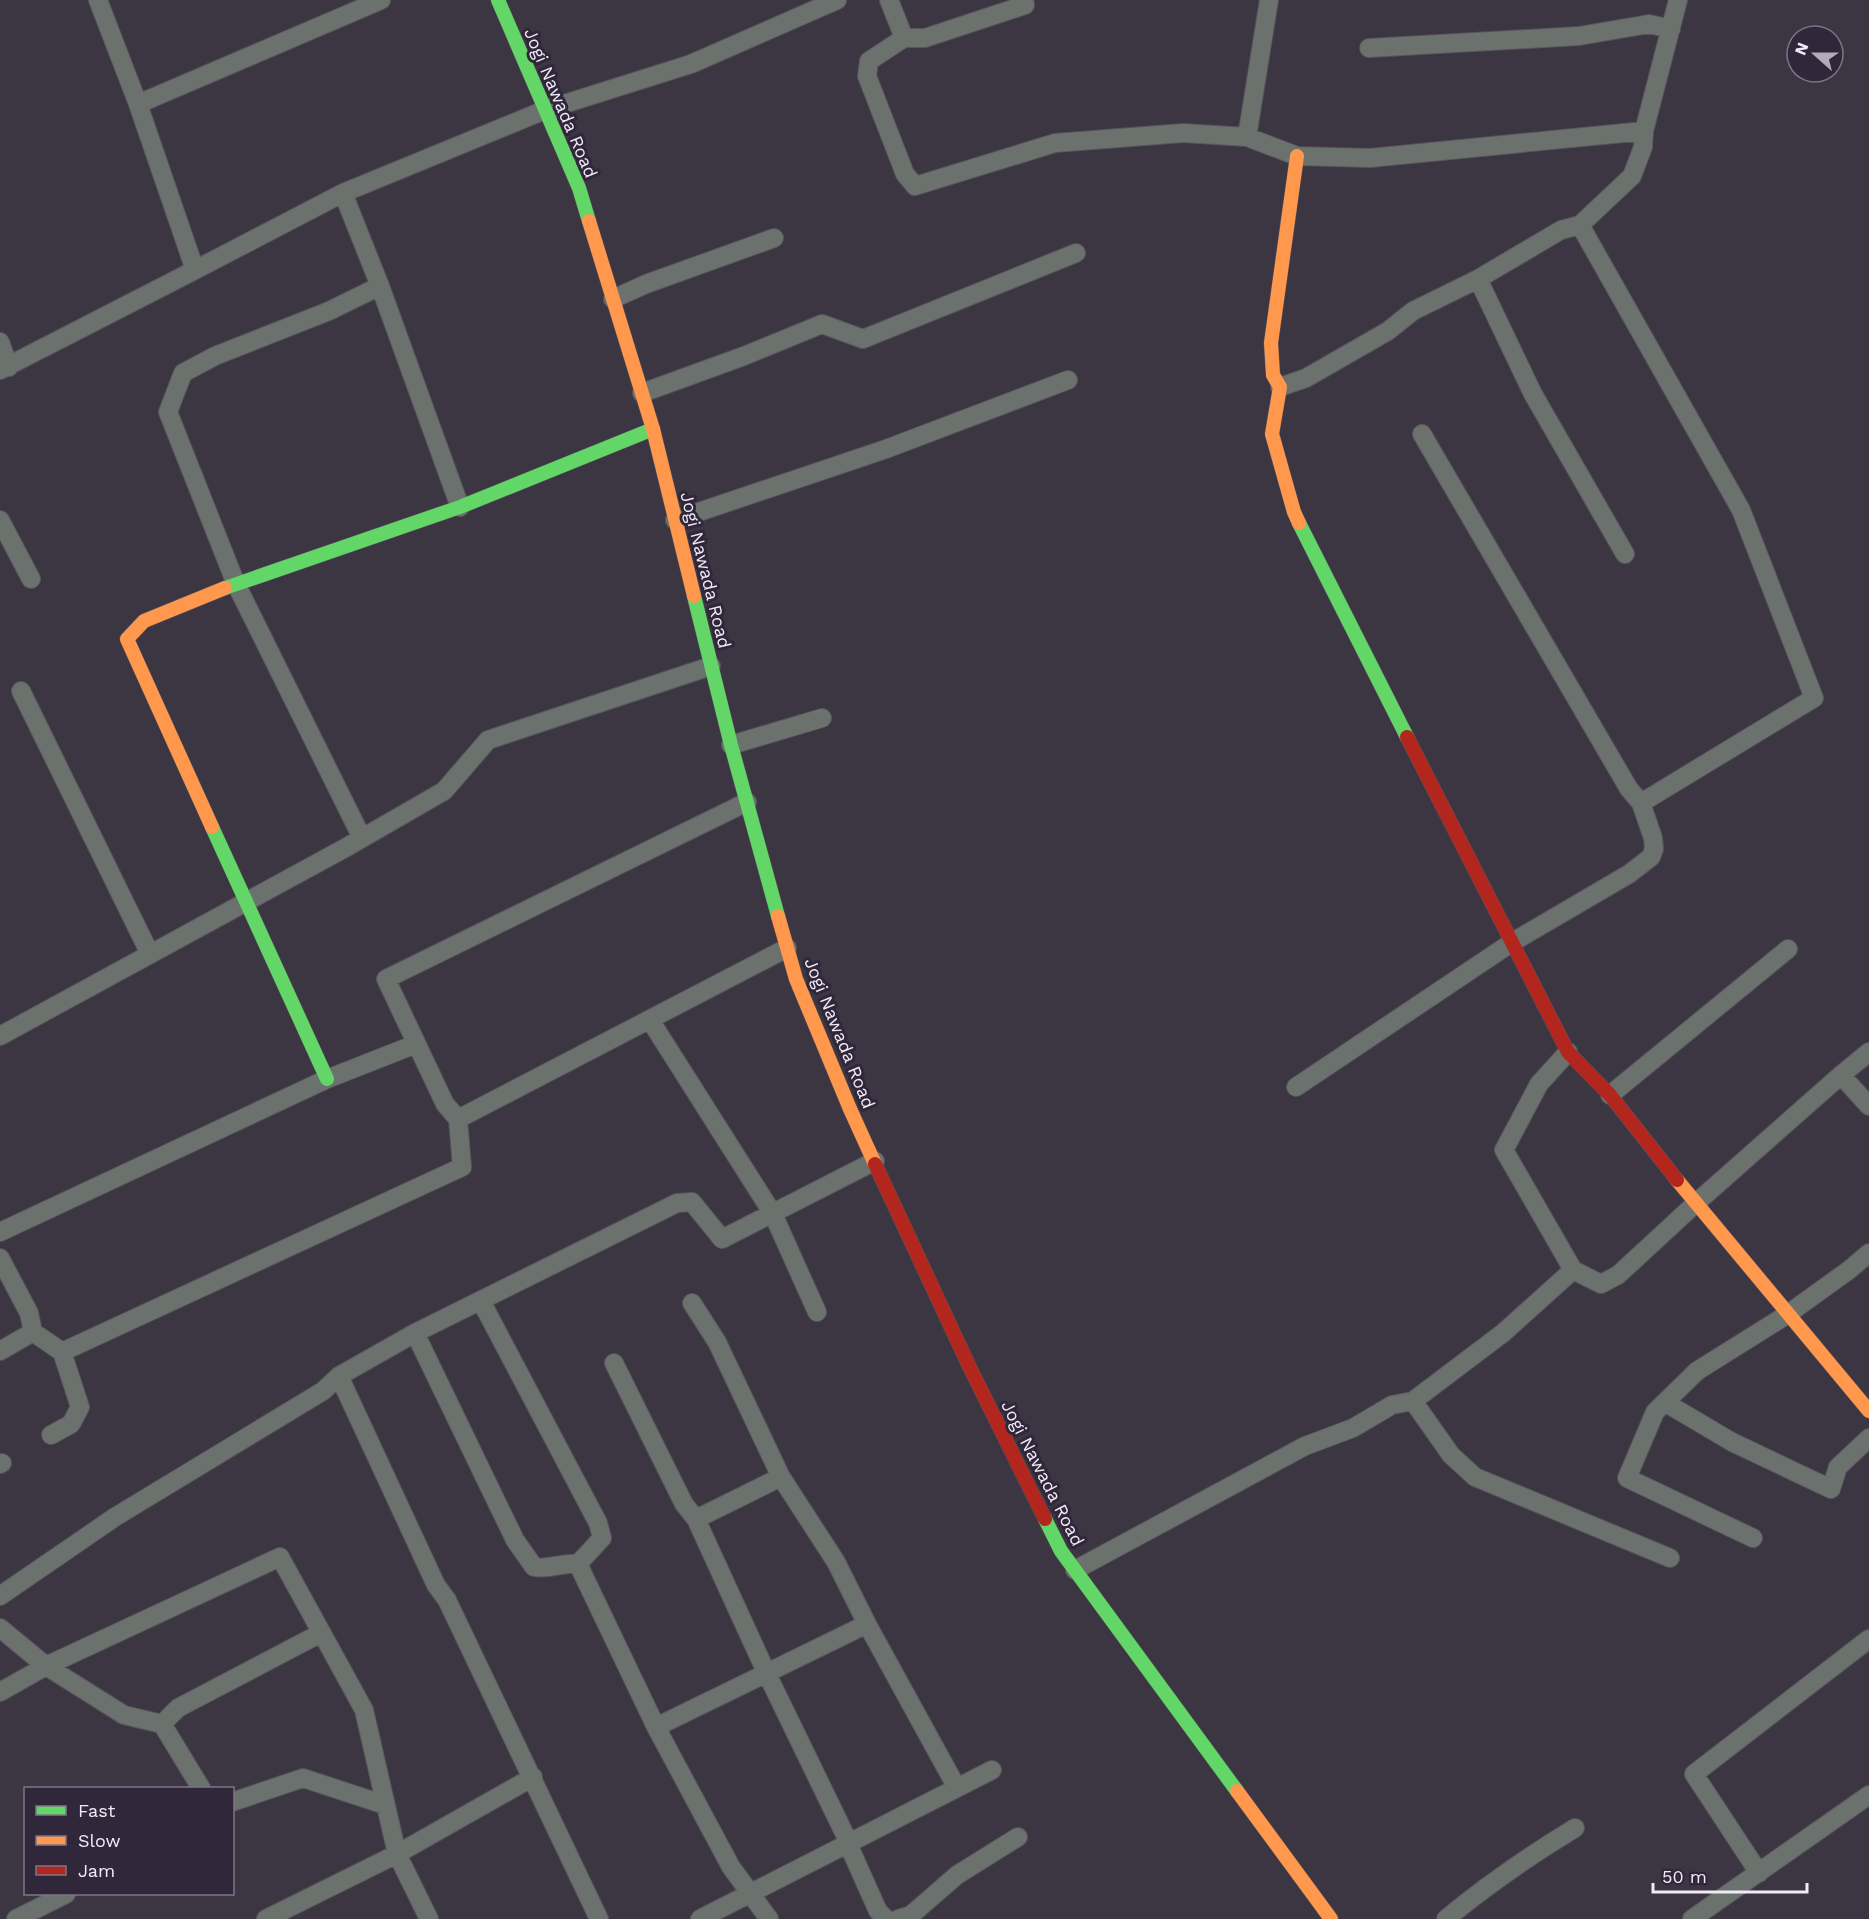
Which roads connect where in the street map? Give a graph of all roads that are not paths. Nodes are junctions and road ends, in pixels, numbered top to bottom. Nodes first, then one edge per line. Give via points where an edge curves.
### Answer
1 (99, 0) edge
2 (381, 0) edge
3 (498, 0) edge
4 (837, 0) edge
5 (889, 0) edge
6 (1024, 0) edge
7 (1269, 0) edge
8 (1678, 0) edge
9 (1671, 29) junction
10 (904, 38) junction
11 (1369, 48) dead end
12 (138, 104) junction
13 (545, 110) junction
14 (1644, 131) junction
15 (1247, 137) junction
16 (1297, 156) junction
17 (343, 193) junction
18 (1580, 225) junction
19 (774, 238) dead end
20 (1076, 253) dead end
21 (195, 270) junction
22 (1478, 279) junction
23 (380, 286) junction
24 (612, 299) junction
25 (0, 342) edge
26 (5, 368) edge
27 (1068, 380) dead end
28 (1280, 387) junction
29 (642, 393) junction
30 (653, 429) junction
31 (1422, 434) dead end
32 (460, 507) junction
33 (0, 520) edge
34 (675, 520) junction
35 (1625, 554) dead end
36 (31, 579) dead end
37 (236, 584) junction
38 (711, 666) junction
39 (21, 691) dead end
40 (822, 718) dead end
41 (731, 745) junction
42 (747, 802) junction
43 (1641, 802) junction
44 (362, 838) junction
45 (247, 901) junction
46 (1511, 943) junction
47 (787, 948) junction
48 (1788, 949) dead end
49 (150, 954) junction
50 (650, 1020) junction
51 (0, 1036) edge
52 (416, 1044) junction
53 (1568, 1052) junction
54 (1869, 1052) edge
55 (1841, 1075) junction
56 (327, 1079) junction
57 (1296, 1088) dead end
58 (1610, 1095) junction
59 (1869, 1106) edge
60 (458, 1119) junction
61 (875, 1161) junction
62 (1696, 1203) junction
63 (773, 1214) junction
64 (0, 1232) edge
65 (1869, 1253) edge
66 (0, 1258) edge
67 (1573, 1270) junction
68 (481, 1301) junction
69 (693, 1303) dead end
70 (817, 1312) dead end
71 (1788, 1314) junction
72 (33, 1332) junction
73 (416, 1333) junction
74 (0, 1351) edge
75 (62, 1352) junction
76 (614, 1363) dead end
77 (339, 1377) junction
78 (1413, 1401) junction
79 (1666, 1403) junction
80 (1869, 1411) edge
81 (51, 1435) dead end
82 (1869, 1438) edge
83 (781, 1477) junction
84 (696, 1519) junction
85 (1753, 1538) dead end
86 (1670, 1558) dead end
87 (578, 1564) junction
88 (1074, 1570) junction
89 (0, 1596) edge
90 (867, 1624) junction
91 (0, 1628) edge
92 (321, 1633) junction
93 (1869, 1639) edge
94 (46, 1666) junction
95 (767, 1674) junction
96 (0, 1692) edge
97 (162, 1724) junction
98 (656, 1727) junction
99 (992, 1770) dead end
100 (533, 1777) junction
101 (200, 1787) edge
102 (957, 1788) junction
103 (1869, 1795) edge
104 (234, 1801) edge
105 (386, 1805) junction
106 (1575, 1828) dead end
107 (1018, 1837) dead end
108 (849, 1843) junction
109 (397, 1854) junction
110 (1759, 1873) junction
111 (751, 1893) junction
112 (62, 1895) edge
113 (908, 1918) edge
114 (16, 1919) edge
115 (266, 1919) edge
116 (429, 1919) edge
117 (599, 1919) edge
118 (700, 1919) edge
119 (768, 1919) edge
120 (886, 1919) edge
121 (1331, 1919) edge
122 (1446, 1919) edge
123 (1692, 1919) edge

1 - 12 street
2 - 12 street
3 - 13 street, Jogi Nawada Road
4 - 13 street via 691,64
5 - 10 street
6 - 10 street via 1025,5 925,38
7 - 15 street
8 - 9 street
9 - 11 street via 1649,24 1579,36
9 - 14 street
10 - 15 street via 869,61 867,76 905,174 915,186 1055,143 1183,133
12 - 21 street
13 - 17 street
13 - 24 street, Jogi Nawada Road via 579,188
14 - 16 street via 1370,158
14 - 18 street via 1643,147 1632,176
15 - 16 street
16 - 28 street via 1271,344 1273,375
17 - 21 street
17 - 23 street
18 - 22 street via 1561,230
18 - 43 street via 1741,510 1814,698
19 - 24 street
20 - 29 street via 863,339 822,324
21 - 26 street
22 - 28 street via 1413,311 1388,331 1306,378
22 - 35 street via 1533,394
23 - 32 street
23 - 37 street via 183,373 168,412
24 - 29 street, Jogi Nawada Road
25 - 26 street
27 - 34 street
28 - 46 street via 1272,434 1294,512
29 - 30 street, Jogi Nawada Road
30 - 32 street
30 - 34 street, Jogi Nawada Road
31 - 43 street via 1629,789
32 - 37 street
33 - 36 street
34 - 38 street, Jogi Nawada Road
37 - 44 street
37 - 45 street via 144,621 127,639
38 - 41 street, Jogi Nawada Road
38 - 44 street via 488,740 444,791
39 - 49 street
40 - 41 street
41 - 42 street, Jogi Nawada Road
42 - 47 street, Jogi Nawada Road
42 - 52 street via 386,979
43 - 46 street via 1653,838 1651,856 1629,874
44 - 45 street
45 - 49 street
45 - 56 street
46 - 53 street
46 - 57 street
47 - 50 street
47 - 61 street, Jogi Nawada Road via 796,979
48 - 58 street
49 - 51 street
50 - 60 street
50 - 63 street
52 - 56 street
52 - 60 street via 445,1104
53 - 58 street
53 - 67 street via 1539,1083 1504,1150
54 - 55 street
55 - 59 street
55 - 62 street
56 - 64 street
58 - 62 street
60 - 75 street via 462,1167
61 - 63 street
61 - 88 street, Jogi Nawada Road via 970,1368
62 - 67 street via 1618,1275 1601,1284
62 - 71 street
63 - 68 street via 722,1239 692,1202 677,1203
63 - 70 street
65 - 71 street
66 - 72 street via 29,1313
67 - 78 street via 1503,1333
68 - 73 street
68 - 87 street via 598,1523 602,1538
69 - 83 street via 717,1342
71 - 79 street via 1697,1371
71 - 80 street
72 - 74 street
72 - 75 street
73 - 77 street
73 - 87 street via 515,1540 534,1567 551,1569 566,1562
75 - 81 street via 80,1407 71,1424
76 - 84 street via 684,1504
77 - 89 street via 323,1391 115,1518
77 - 100 street via 436,1585 447,1600
78 - 86 street via 1451,1455 1475,1477
78 - 88 street via 1392,1405 1353,1428 1305,1446
79 - 82 street via 1732,1442 1831,1489 1838,1467
79 - 85 street via 1655,1412 1627,1478
83 - 84 street
83 - 90 street via 836,1562
84 - 95 street
87 - 98 street
88 - 121 street, Jogi Nawada Road
90 - 95 street
90 - 102 street
91 - 94 street
92 - 94 street via 280,1557
92 - 97 street via 178,1708
92 - 105 street via 364,1710
93 - 110 street via 1694,1774
94 - 96 street
94 - 97 street via 124,1715
95 - 98 street
95 - 108 street
97 - 101 street
98 - 111 street via 731,1867
99 - 102 street
100 - 109 street
100 - 117 street
102 - 108 street
103 - 110 street
104 - 105 street via 303,1778
105 - 109 street
106 - 122 street via 1496,1879
107 - 113 street via 957,1875
108 - 111 street
108 - 120 street via 878,1911
109 - 115 street
109 - 116 street
110 - 123 street
111 - 118 street
111 - 119 street
112 - 114 street

